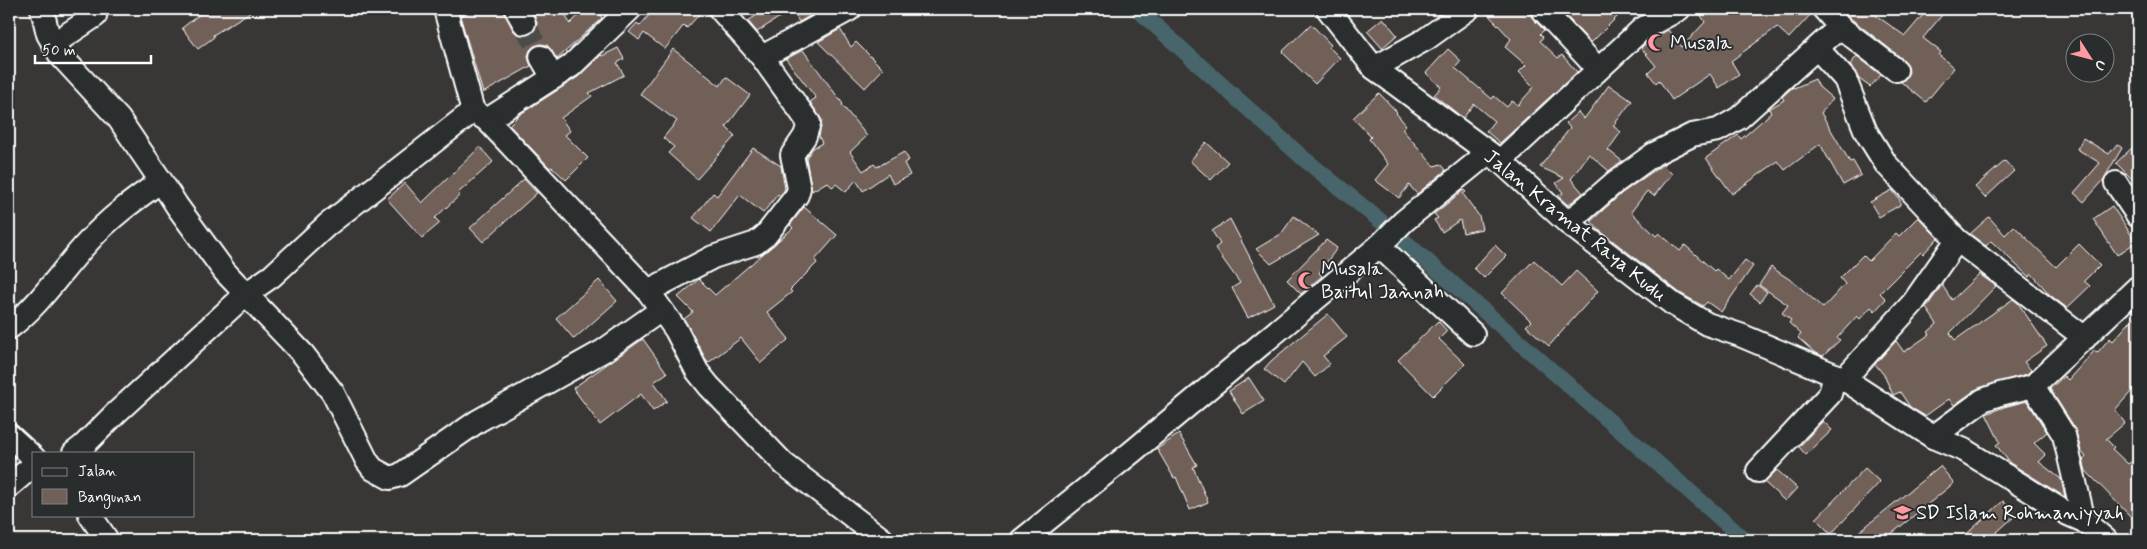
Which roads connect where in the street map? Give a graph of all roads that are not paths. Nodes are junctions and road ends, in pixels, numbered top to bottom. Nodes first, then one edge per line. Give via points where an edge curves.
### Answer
1 (42, 9) edge
2 (630, 9) edge
3 (720, 9) edge
4 (850, 9) edge
5 (1328, 9) edge
6 (1468, 9) edge
7 (1542, 9) edge
8 (1679, 9) edge
9 (1824, 9) edge
10 (450, 10) edge
11 (95, 16) dead end
12 (1840, 27) junction
13 (53, 44) junction
14 (1817, 48) junction
15 (541, 57) tunnel mouth
16 (762, 57) junction
17 (1374, 68) junction
18 (1598, 69) junction
19 (1896, 70) dead end
20 (553, 78) junction
21 (480, 115) junction
22 (1494, 157) junction
23 (161, 181) junction
24 (2116, 183) dead end
25 (2138, 216) edge
26 (1568, 223) junction
27 (1957, 240) junction
28 (1382, 242) junction
29 (2138, 287) edge
30 (648, 291) junction
31 (246, 294) junction
32 (661, 310) junction
33 (9, 328) edge
34 (1473, 334) dead end
35 (2085, 338) junction
36 (1840, 377) junction
37 (2033, 386) junction
38 (9, 435) edge
39 (1933, 437) junction
40 (75, 452) edge
41 (32, 456) edge
42 (32, 467) edge
43 (1758, 471) dead end
44 (9, 486) edge
45 (91, 516) edge
46 (2084, 521) junction
47 (878, 539) edge
48 (107, 540) edge
49 (1022, 540) edge
50 (2106, 540) edge

1 - 13 street
2 - 20 street via 583,56
3 - 16 street
4 - 16 street
5 - 17 street, Jalan Kramat Raya Kudu
6 - 17 street via 1426,39
7 - 18 street
8 - 18 street via 1642,29
9 - 12 street
10 - 21 street
11 - 13 street
12 - 14 street
12 - 19 street
13 - 23 street via 60,56 119,119
14 - 26 street via 1739,118 1718,130 1692,135 1654,154
14 - 27 street via 1845,79 1866,132 1886,164
15 - 20 street
16 - 30 street via 809,123 805,136 792,155 798,195 756,243 712,257
17 - 22 street, Jalan Kramat Raya Kudu
18 - 22 street
20 - 21 street
21 - 30 street
21 - 31 street via 328,225 272,276
22 - 26 street, Jalan Kramat Raya Kudu
22 - 28 street via 1404,221
23 - 31 street via 225,272
23 - 33 street via 104,225
24 - 25 street
26 - 36 street, Jalan Kramat Raya Kudu via 1673,304 1707,324
27 - 35 street
27 - 36 street via 1913,303
28 - 34 street
28 - 49 street
29 - 35 street
30 - 32 street
31 - 32 street via 303,354 333,393 367,461 373,469 390,478 400,475 478,421 603,352
31 - 40 street
32 - 47 street via 709,386 784,464
35 - 37 street
36 - 39 street, Jalan Kramat Raya Kudu
36 - 43 street via 1830,394
37 - 39 street via 1983,400
37 - 46 street via 2064,435
38 - 41 street
39 - 46 street, Jalan Kramat Raya Kudu via 1964,450
42 - 44 street
45 - 48 street
46 - 50 street, Jalan Kramat Raya Kudu

